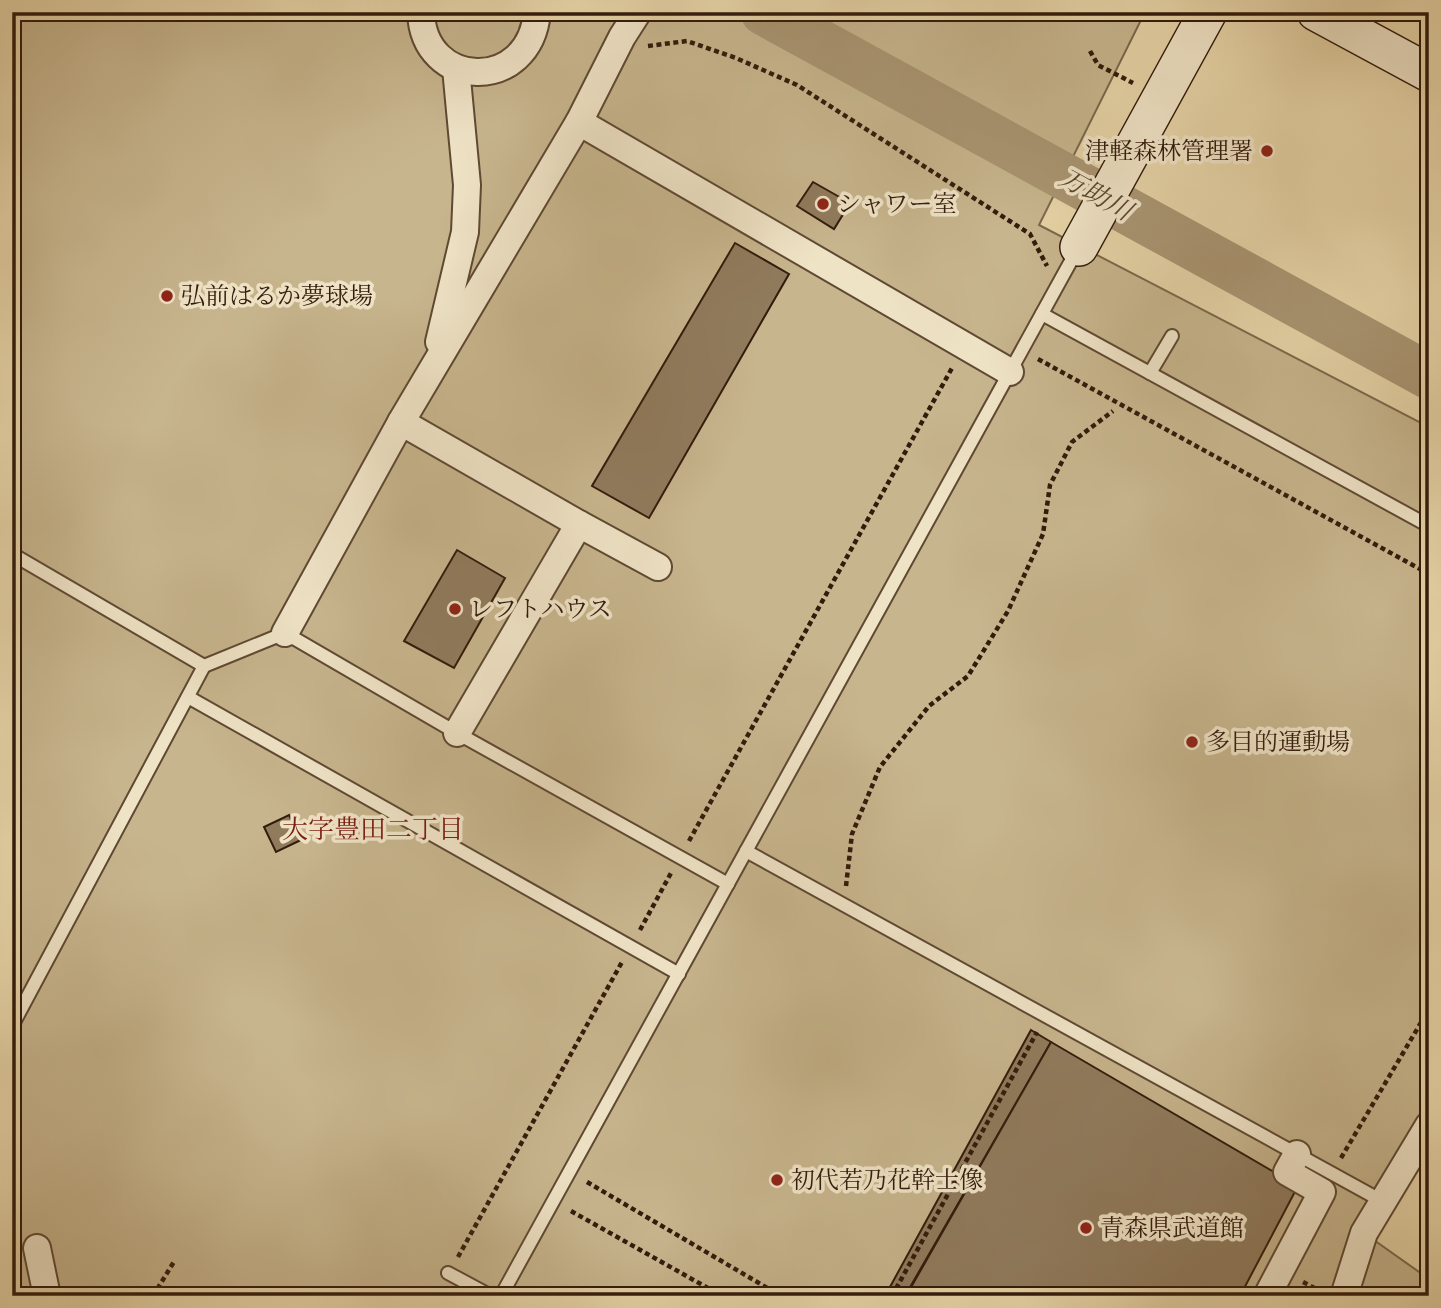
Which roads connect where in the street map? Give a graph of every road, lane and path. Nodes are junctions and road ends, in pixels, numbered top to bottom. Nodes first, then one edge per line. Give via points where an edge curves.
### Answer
1 (421, 12) edge
2 (537, 12) edge
3 (638, 12) edge
4 (1208, 12) edge
5 (1316, 12) edge
6 (615, 50) junction
7 (1090, 51) dead end
8 (456, 68) junction
9 (1429, 73) edge
10 (1137, 85) dead end
11 (579, 122) junction
12 (1086, 234) joint
13 (1047, 267) dead end
14 (1042, 314) junction
15 (1172, 336) dead end
16 (964, 346) junction
17 (1037, 359) dead end
18 (431, 372) junction
19 (1010, 372) junction
20 (1150, 373) junction
21 (1113, 411) dead end
22 (401, 422) junction
23 (579, 524) junction
24 (1429, 526) edge
25 (12, 554) edge
26 (658, 567) dead end
27 (1429, 574) edge
28 (285, 633) junction
29 (204, 666) junction
30 (188, 697) junction
31 (457, 733) junction
32 (747, 850) junction
33 (680, 857) junction
34 (728, 884) junction
35 (844, 904) junction
36 (630, 946) junction
37 (679, 974) junction
38 (1429, 1010) edge
39 (1046, 1016) junction
40 (12, 1026) edge
41 (1429, 1125) edge
42 (1297, 1154) junction
43 (1332, 1174) junction
44 (587, 1182) dead end
45 (1381, 1201) junction
46 (571, 1211) dead end
47 (37, 1248) dead end
48 (457, 1258) dead end
49 (175, 1260) dead end
50 (448, 1273) dead end
51 (1288, 1274) junction
52 (1336, 1295) edge
53 (47, 1296) edge
54 (153, 1296) edge
55 (491, 1296) edge
56 (501, 1296) edge
57 (722, 1296) edge
58 (781, 1296) edge
59 (892, 1296) edge
60 (1268, 1296) edge

1 - 8 street via 428,43 439,58
2 - 8 street via 534,33 511,63 484,72
3 - 6 street
4 - 12 street
5 - 9 street
6 - 11 street
6 - 13 path via 687,41 797,85 1030,234
7 - 10 path via 1098,65
8 - 18 street via 467,185 465,232
11 - 16 street
11 - 18 street
12 - 14 lane
14 - 19 lane
14 - 20 lane
15 - 20 lane
16 - 19 street
16 - 33 path
17 - 27 path
18 - 22 street
19 - 32 lane
20 - 24 lane
21 - 35 path via 1072,442 1051,485 1043,534 1008,611 968,676 929,706 880,767 852,834
22 - 23 street
22 - 28 street
23 - 26 street
23 - 31 street
25 - 29 lane
28 - 29 lane
28 - 31 lane
29 - 30 lane
30 - 36 lane
30 - 40 lane
31 - 33 lane
32 - 34 lane
32 - 35 lane
33 - 34 lane
33 - 36 path
34 - 37 lane
35 - 39 lane
36 - 37 lane
36 - 48 path
37 - 56 lane
38 - 43 path
39 - 42 lane
39 - 59 path
41 - 45 street
42 - 43 lane
42 - 51 street via 1287,1172 1322,1192
43 - 45 lane
44 - 58 path
45 - 52 street
46 - 57 path
47 - 53 street
49 - 54 path
50 - 55 lane
51 - 52 path
51 - 60 street

